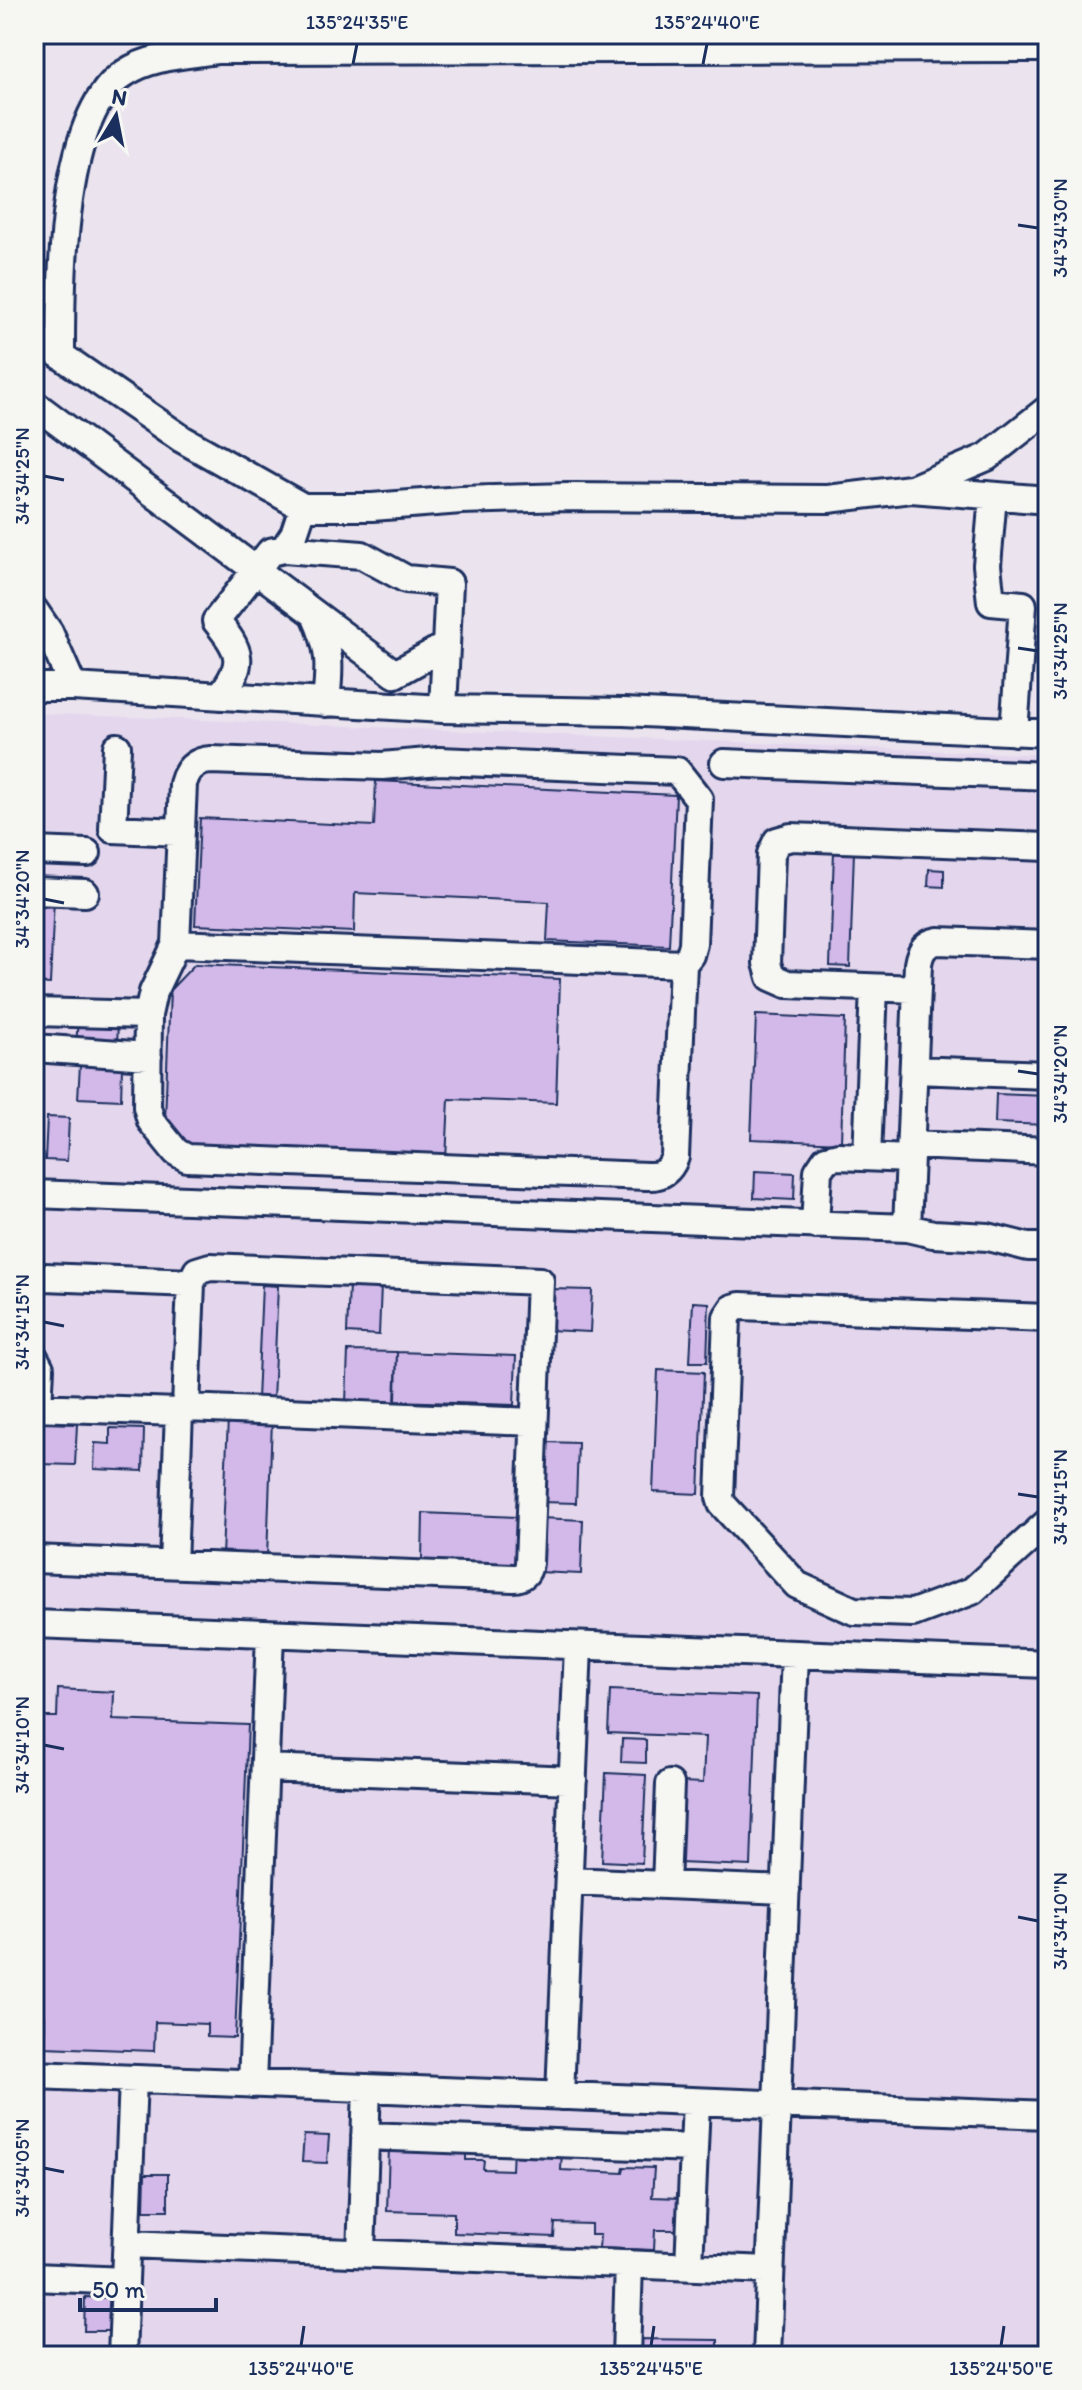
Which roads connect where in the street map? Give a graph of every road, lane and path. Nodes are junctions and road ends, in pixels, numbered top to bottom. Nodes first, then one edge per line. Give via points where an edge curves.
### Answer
1 (1048, 48) edge
2 (34, 337) edge
3 (61, 355) junction
4 (34, 404) edge
5 (1048, 409) edge
6 (911, 489) junction
7 (993, 496) junction
8 (1048, 500) edge
9 (303, 507) junction
10 (284, 549) junction
11 (256, 570) junction
12 (34, 610) edge
13 (315, 615) junction
14 (445, 646) junction
15 (238, 659) junction
16 (34, 687) edge
17 (73, 687) junction
18 (220, 696) junction
19 (260, 699) junction
20 (326, 703) junction
21 (443, 709) junction
22 (1014, 732) junction
23 (1048, 733) edge
24 (117, 747) dead end
25 (724, 763) dead end
26 (1048, 776) edge
27 (181, 832) junction
28 (1048, 847) edge
29 (34, 851) edge
30 (87, 853) dead end
31 (34, 891) edge
32 (85, 893) dead end
33 (176, 944) junction
34 (1048, 945) edge
35 (683, 964) junction
36 (874, 988) junction
37 (917, 989) junction
38 (34, 1012) edge
39 (148, 1015) junction
40 (34, 1048) edge
41 (148, 1056) junction
42 (914, 1070) junction
43 (1048, 1075) edge
44 (1048, 1151) edge
45 (910, 1152) junction
46 (867, 1157) junction
47 (34, 1194) edge
48 (815, 1225) junction
49 (907, 1228) junction
50 (1048, 1247) edge
51 (34, 1281) edge
52 (191, 1283) junction
53 (1048, 1318) edge
54 (34, 1357) edge
55 (36, 1406) edge
56 (183, 1410) junction
57 (534, 1422) junction
58 (1048, 1522) edge
59 (34, 1559) edge
60 (173, 1564) junction
61 (34, 1624) edge
62 (270, 1634) junction
63 (578, 1646) junction
64 (795, 1654) junction
65 (1048, 1664) edge
66 (265, 1768) junction
67 (573, 1780) junction
68 (670, 1784) dead end
69 (569, 1881) junction
70 (666, 1885) junction
71 (786, 1890) junction
72 (34, 2075) edge
73 (133, 2079) junction
74 (252, 2084) junction
75 (367, 2088) junction
76 (560, 2096) junction
77 (696, 2102) junction
78 (777, 2105) junction
79 (1048, 2115) edge
80 (365, 2136) junction
81 (694, 2148) junction
82 (127, 2244) junction
83 (361, 2253) junction
84 (629, 2264) junction
85 (689, 2266) junction
86 (770, 2270) junction
87 (34, 2277) edge
88 (125, 2281) junction
89 (122, 2356) edge
90 (626, 2356) edge
91 (767, 2356) edge

1 - 3 lane via 234,50 152,59 108,87 89,116 78,150 63,276
2 - 3 lane
3 - 9 lane via 182,439
4 - 11 lane
5 - 6 lane via 987,457
6 - 7 lane
6 - 9 lane via 828,499 567,497
7 - 8 lane
7 - 22 lane via 987,565 991,602 1023,605
9 - 10 lane
10 - 11 lane via 270,552
10 - 14 lane via 362,555 406,579 449,583
11 - 13 lane
11 - 15 lane via 216,621 236,645
12 - 17 lane
13 - 14 lane via 395,674
13 - 20 lane via 327,643
14 - 21 lane
15 - 18 lane via 235,676
15 - 19 lane
16 - 17 lane
17 - 18 lane
18 - 19 lane
19 - 20 lane
20 - 21 lane
21 - 22 lane via 624,712
22 - 23 lane
24 - 27 lane via 113,829
25 - 26 lane
27 - 33 lane
27 - 35 lane via 184,778 205,760 382,766 439,761 677,771 699,799 693,944
28 - 36 lane via 787,837 777,841 771,854 769,974 783,983
29 - 30 lane
31 - 32 lane
33 - 35 lane
33 - 39 lane
34 - 37 lane via 934,942 920,955
35 - 41 lane via 675,1157 655,1177 184,1158 147,1114
36 - 37 lane
36 - 46 lane
37 - 42 lane
38 - 39 lane
39 - 41 lane
40 - 41 lane
42 - 43 lane
42 - 45 lane
44 - 45 lane
45 - 46 lane
45 - 49 lane
46 - 48 lane via 823,1161
47 - 48 lane
48 - 49 lane
49 - 50 lane
51 - 52 lane via 45,1277
52 - 56 lane
52 - 57 lane via 197,1271 210,1267 540,1281
53 - 58 lane via 733,1308 727,1317 720,1497 797,1585 854,1611 913,1613 972,1591
54 - 55 lane via 40,1368
55 - 56 lane
56 - 57 lane
56 - 60 lane
57 - 60 lane via 529,1563 520,1577
59 - 60 lane
61 - 62 lane
62 - 63 lane
62 - 66 lane
63 - 64 lane
63 - 67 lane
64 - 65 lane
64 - 71 lane
66 - 67 lane
66 - 74 lane
67 - 69 lane
68 - 70 lane
69 - 70 lane
69 - 76 lane
70 - 71 lane
71 - 78 lane
72 - 73 lane
73 - 74 lane
73 - 82 lane
74 - 75 lane
75 - 76 lane
75 - 80 lane
76 - 77 lane
77 - 78 lane
77 - 81 lane
78 - 79 lane
78 - 86 lane
80 - 81 lane
80 - 83 lane
81 - 85 lane
82 - 83 lane
82 - 88 lane
83 - 84 lane
84 - 85 lane
84 - 90 lane
85 - 86 lane
86 - 91 lane
87 - 88 lane
88 - 89 lane

